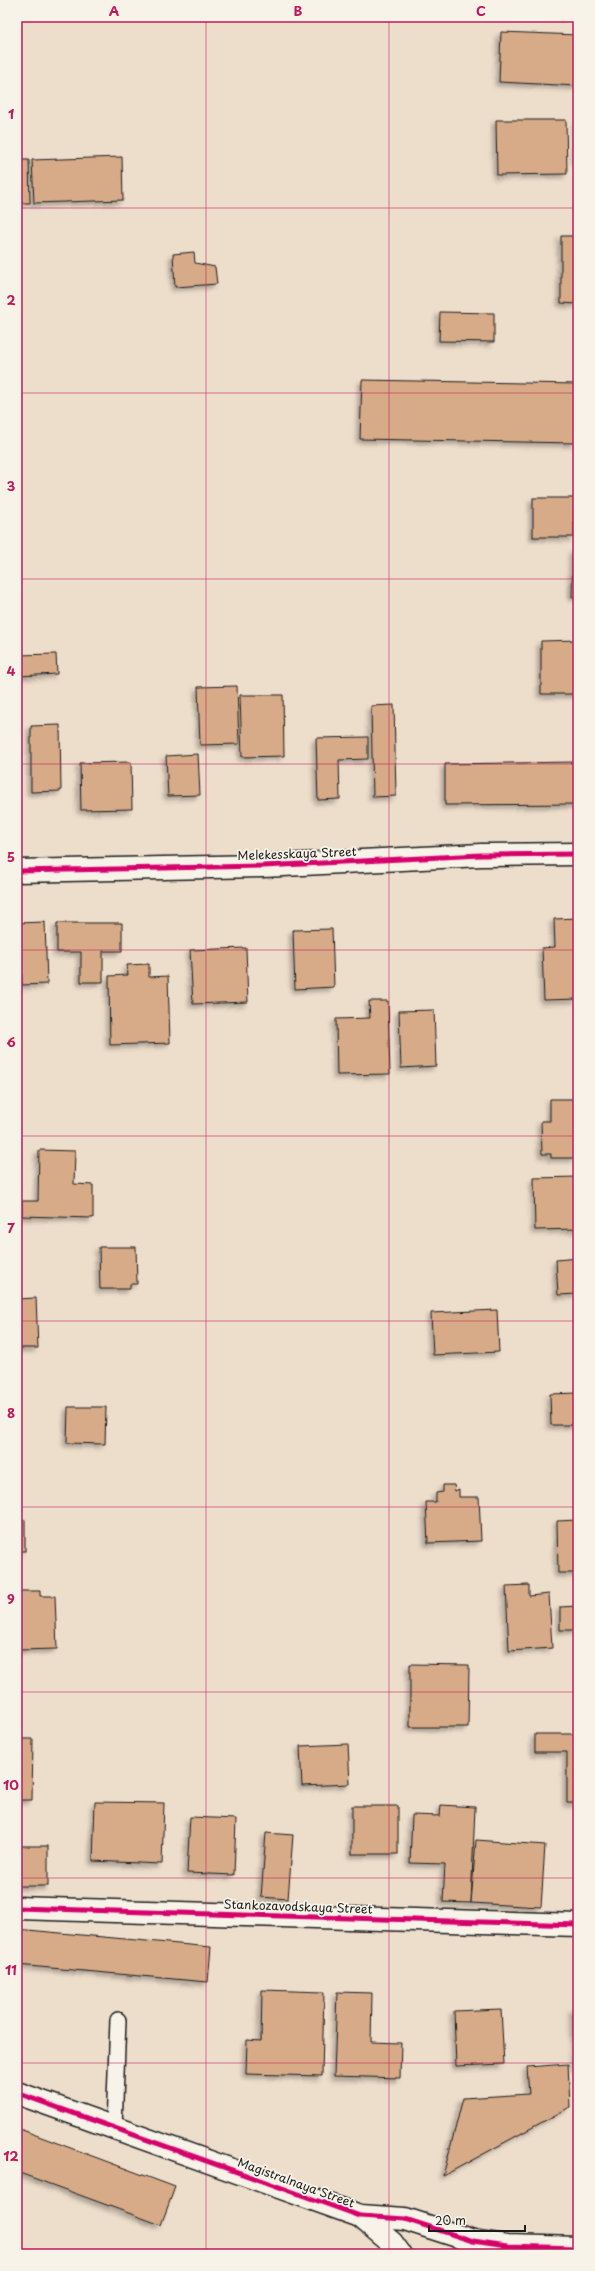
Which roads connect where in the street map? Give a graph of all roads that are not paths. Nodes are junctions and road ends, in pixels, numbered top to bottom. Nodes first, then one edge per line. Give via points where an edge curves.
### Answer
1 (578, 854) edge
2 (17, 871) edge
3 (17, 1908) edge
4 (578, 1925) edge
5 (118, 2020) dead end
6 (17, 2093) edge
7 (114, 2128) junction
8 (360, 2216) junction
9 (578, 2248) edge
10 (400, 2254) edge
11 (571, 2254) edge

1 - 2 street, Melekesskaya Street via 481,855 263,866
3 - 4 street, Stankozavodskaya Street
5 - 7 lane
6 - 7 street, Magistralnaya Street
7 - 8 street, Magistralnaya Street
8 - 9 street, Magistralnaya Street via 405,2219 480,2242 507,2246
8 - 10 street, Magistralnaya Street via 392,2243
9 - 11 street

